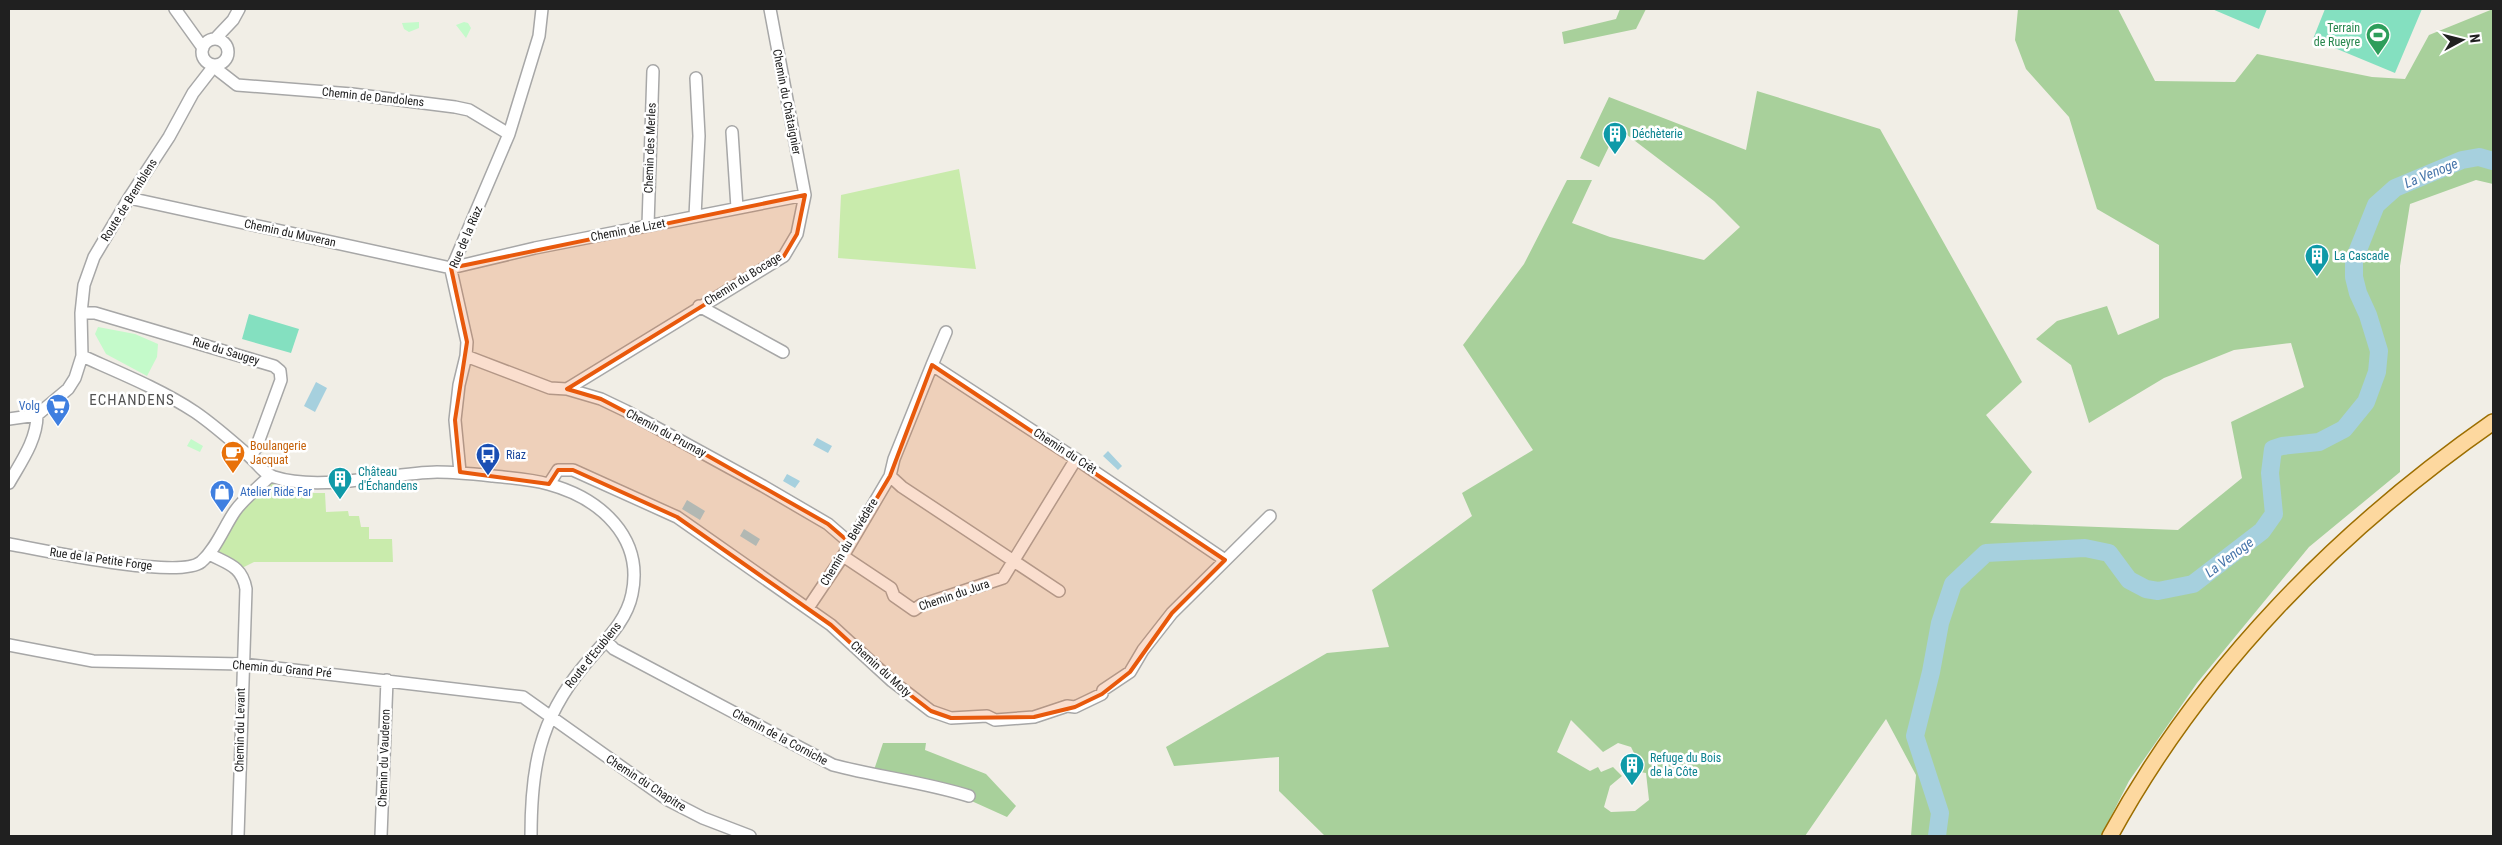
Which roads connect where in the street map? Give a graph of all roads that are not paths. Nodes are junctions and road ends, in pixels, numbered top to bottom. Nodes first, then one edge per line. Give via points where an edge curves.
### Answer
1 (175, 9) edge
2 (239, 9) edge
3 (542, 9) edge
4 (770, 9) edge
5 (233, 20) junction
6 (208, 46) junction
7 (228, 49) junction
8 (218, 65) junction
9 (653, 71) dead end
10 (696, 78) dead end
11 (193, 93) junction
12 (732, 132) dead end
13 (509, 134) junction
14 (805, 195) junction
15 (129, 198) junction
16 (737, 208) junction
17 (696, 216) junction
18 (648, 225) junction
19 (451, 268) junction
20 (699, 306) junction
21 (81, 313) junction
22 (946, 332) dead end
23 (783, 352) dead end
24 (82, 356) junction
25 (466, 356) junction
26 (932, 365) junction
27 (567, 389) junction
28 (37, 415) junction
29 (9, 419) edge
30 (2493, 422) edge
31 (250, 458) junction
32 (1076, 459) junction
33 (460, 472) junction
34 (270, 476) junction
35 (890, 476) junction
36 (9, 483) edge
37 (549, 484) junction
38 (1270, 516) dead end
39 (850, 543) junction
40 (9, 544) edge
41 (208, 554) junction
42 (843, 556) junction
43 (1013, 559) junction
44 (1225, 560) junction
45 (1059, 591) dead end
46 (808, 608) junction
47 (606, 641) junction
48 (9, 644) edge
49 (242, 664) junction
50 (387, 680) junction
51 (549, 716) junction
52 (969, 796) dead end
53 (238, 836) edge
54 (381, 836) edge
55 (531, 836) edge
56 (750, 836) edge
57 (2110, 836) edge

1 - 6 street via 189,32
2 - 5 street, Route de Bremblens
3 - 13 street, Rue de la Riaz via 540,36
4 - 14 street, Chemin du Châtaignier
5 - 6 street, Route de Bremblens
5 - 7 street, Route de Bremblens
6 - 7 street via 224,42
6 - 8 street
6 - 11 street, Route de Bremblens
7 - 8 street, Route de Bremblens via 228,56
8 - 11 street, Route de Bremblens
8 - 13 street, Chemin de Dandolens via 219,71 237,85 352,94 455,107 469,110
9 - 18 street, Chemin des Merles
10 - 17 street via 699,136
11 - 15 street, Route de Bremblens
12 - 16 street
13 - 19 street, Rue de la Riaz
14 - 16 street, Chemin de Lizet
14 - 20 street, Chemin du Bocage via 797,234 784,256
15 - 19 street, Chemin du Muveran
15 - 21 street, Route de Bremblens via 94,256 84,286
16 - 17 street, Chemin de Lizet
17 - 18 street, Chemin de Lizet
18 - 19 street, Chemin de Lizet
19 - 25 street, Rue de la Riaz via 467,342
20 - 23 street, Chemin du Bocage
20 - 27 street, Chemin du Bocage
21 - 24 street, Route de Bremblens
21 - 31 street, Rue du Saugey via 95,313 170,334 274,366 280,371 282,380
22 - 26 street
24 - 28 street via 68,389
24 - 31 street via 198,414
25 - 27 street, Chemin du Prumay via 550,388
25 - 33 street, Rue de la Riaz via 455,420
26 - 32 street, Chemin du Crêt
26 - 35 street, Chemin du Belvédère
27 - 39 street, Chemin du Prumay via 601,399 687,444 828,524
28 - 29 street
28 - 36 street via 32,442
30 - 57 main road via 2387,502 2310,573 2250,637 2184,720
31 - 34 street
32 - 43 street, Chemin du Jura
32 - 44 street, Chemin du Crêt
33 - 34 street, Route d'Ecublens via 313,481
33 - 37 street, Route d'Ecublens
34 - 41 street, Rue de la Petite Forge via 236,509
35 - 39 street, Chemin du Belvédère
35 - 43 street
37 - 46 street, Chemin du Moty via 558,470 573,470 677,516
37 - 47 street, Route d'Ecublens via 602,510 621,530 628,544 634,567 632,595 624,617
38 - 44 street, Chemin du Moty
39 - 42 street, Chemin du Belvédère
40 - 41 street, Rue de la Petite Forge via 154,567 190,566
41 - 49 street, Chemin du Levant via 236,568 244,577
42 - 43 street, Chemin du Jura via 891,588 894,596 914,610 1003,578
42 - 46 street, Chemin du Belvédère
43 - 45 street
44 - 46 street, Chemin du Moty via 1172,614 1130,672 1103,690 1102,694 1075,707 1067,706 1034,717 995,720 988,716 951,718 931,711
47 - 51 street, Route d'Ecublens via 564,690
47 - 52 street, Chemin de la Corniche via 833,765
48 - 49 street, Chemin du Grand Pré via 94,661
49 - 50 street, Chemin du Grand Pré
49 - 53 street, Chemin du Levant
50 - 51 street, Chemin du Grand Pré via 523,697
50 - 54 street, Chemin du Vauderon
51 - 55 street, Route d'Ecublens via 531,788
51 - 56 street, Chemin du Chapitre via 668,800

